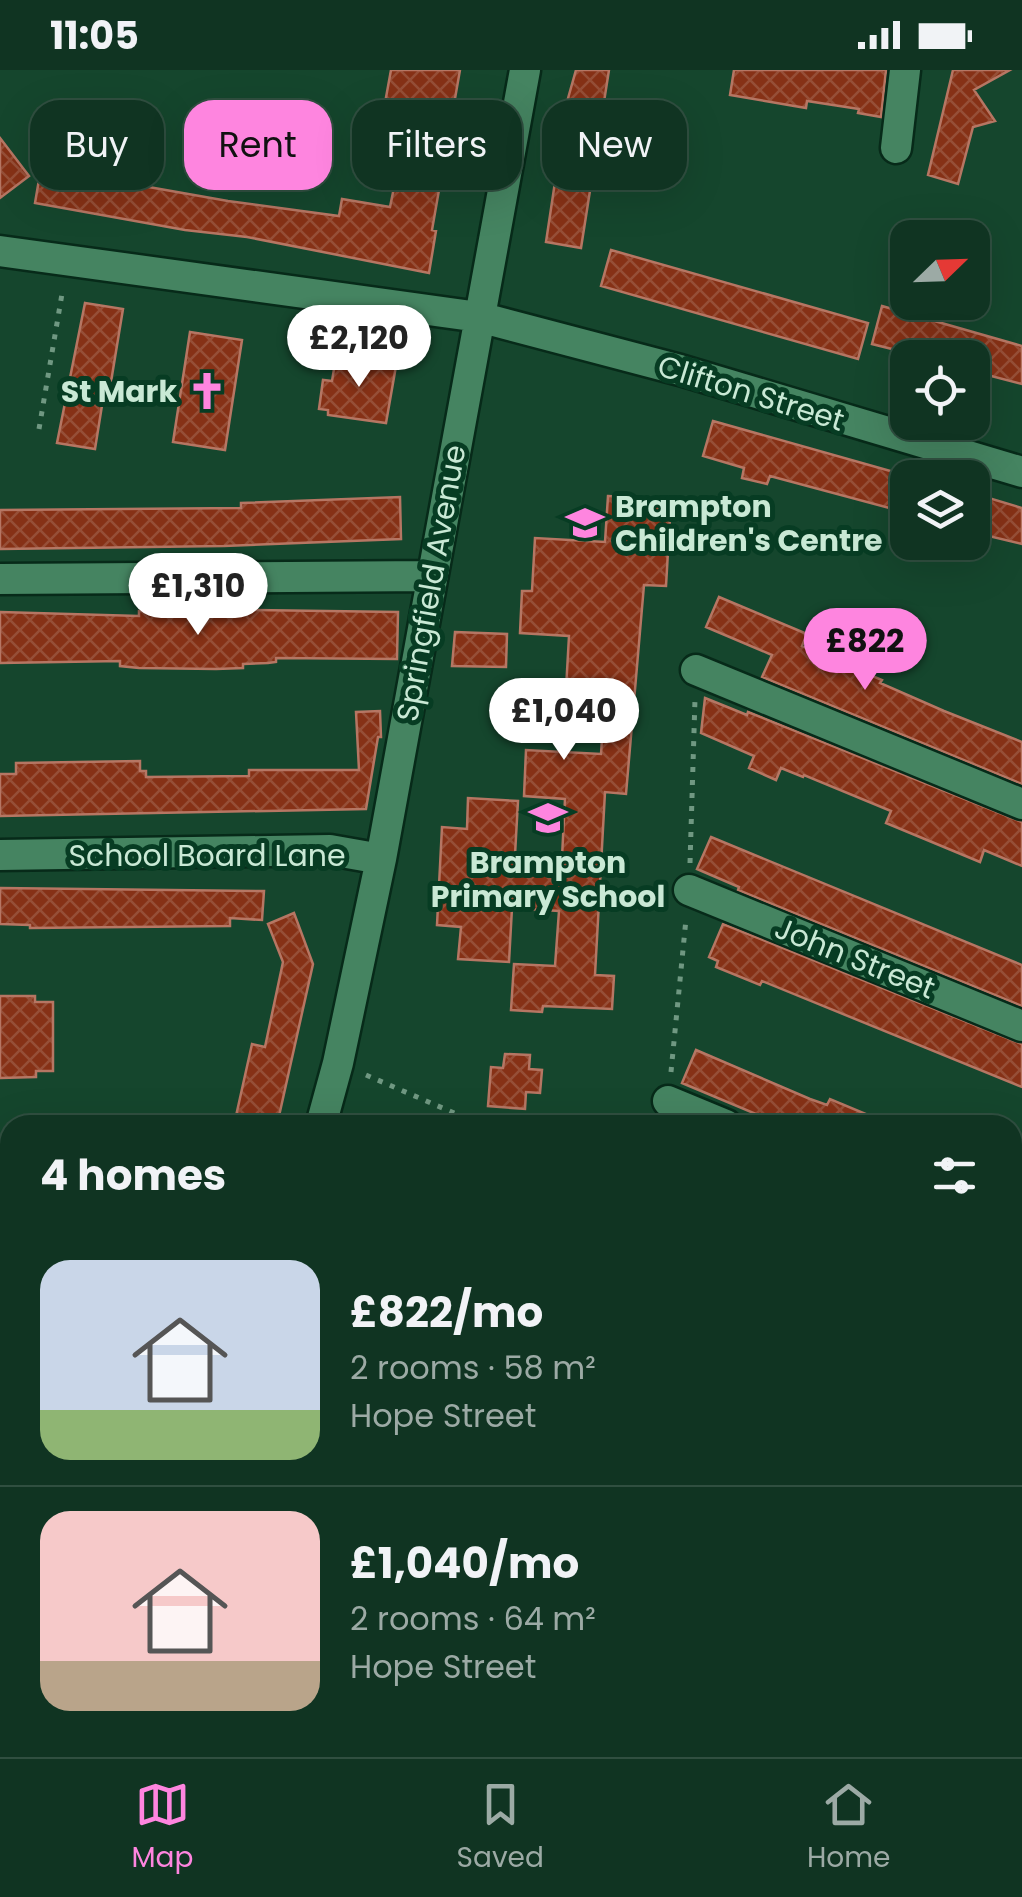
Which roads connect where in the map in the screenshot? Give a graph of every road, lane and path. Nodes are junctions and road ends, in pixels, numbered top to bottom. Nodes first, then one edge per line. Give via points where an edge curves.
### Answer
1 (526, 70) edge
2 (905, 70) edge
3 (896, 148) dead end
4 (0, 251) edge
5 (67, 260) junction
6 (479, 318) junction
7 (39, 429) dead end
8 (1022, 472) edge
9 (431, 576) junction
10 (0, 579) edge
11 (696, 670) dead end
12 (1022, 804) edge
13 (0, 855) edge
14 (381, 859) junction
15 (689, 890) dead end
16 (1022, 1026) edge
17 (338, 1063) junction
18 (668, 1101) dead end
19 (324, 1115) edge
20 (459, 1115) edge
21 (702, 1115) edge

1 - 6 street, Springfield Avenue
2 - 3 street
4 - 5 street, Clifton Street
5 - 6 street, Clifton Street
5 - 7 path
6 - 8 street, Clifton Street
6 - 9 street, Springfield Avenue
9 - 10 street
9 - 14 street, Springfield Avenue
11 - 12 street
13 - 14 street, School Board Lane via 330,850
14 - 17 street, School Board Lane
15 - 16 street, John Street
17 - 19 street, School Board Lane
17 - 20 path
18 - 21 street

